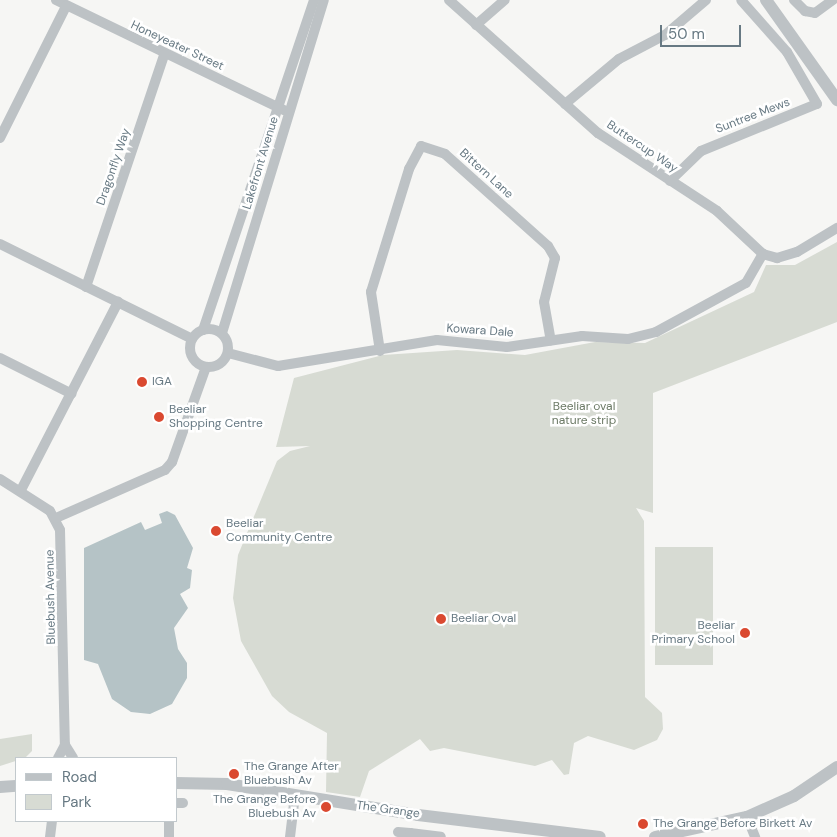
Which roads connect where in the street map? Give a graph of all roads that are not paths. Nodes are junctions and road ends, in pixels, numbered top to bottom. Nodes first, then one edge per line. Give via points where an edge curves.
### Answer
1 (56, 0) edge
2 (314, 0) edge
3 (324, 0) edge
4 (449, 0) edge
5 (504, 0) edge
6 (706, 0) edge
7 (741, 0) edge
8 (766, 0) edge
9 (794, 0) edge
10 (833, 0) edge
11 (66, 6) junction
12 (476, 25) junction
13 (164, 55) junction
14 (837, 100) edge
15 (565, 104) junction
16 (280, 107) junction
17 (290, 112) junction
18 (0, 113) edge
19 (10, 118) junction
20 (0, 138) edge
21 (670, 181) junction
22 (837, 228) edge
23 (0, 244) edge
24 (763, 254) junction
25 (86, 287) junction
26 (118, 302) junction
27 (203, 330) junction
28 (222, 333) junction
29 (192, 340) junction
30 (551, 340) junction
31 (380, 351) junction
32 (228, 353) junction
33 (0, 358) edge
34 (206, 367) junction
35 (72, 394) junction
36 (0, 479) edge
37 (21, 490) junction
38 (56, 518) junction
39 (65, 745) junction
40 (59, 757) edge
41 (72, 757) edge
42 (837, 767) edge
43 (178, 783) edge
44 (15, 786) edge
45 (0, 787) edge
46 (294, 795) junction
47 (747, 817) junction
48 (169, 822) edge
49 (398, 832) dead end
50 (410, 835) edge
51 (169, 837) edge
52 (290, 837) edge
53 (441, 837) edge
54 (600, 837) edge
55 (655, 837) edge
56 (755, 837) edge

1 - 11 street, Honeyeater Street
2 - 16 street, Lakefront Avenue
3 - 17 street, Lakefront Avenue
4 - 12 street, Buttercup Way
5 - 12 street
6 - 15 street via 665,35 619,58
7 - 21 street, Suntree Mews via 786,52 817,104 701,151
8 - 14 street
9 - 10 street via 805,11 815,13
11 - 13 street, Honeyeater Street
11 - 19 street
12 - 15 street, Buttercup Way
13 - 16 street, Honeyeater Street
13 - 25 street, Dragonfly Way
15 - 21 street, Buttercup Way via 598,133
16 - 17 street, Honeyeater Street
16 - 27 street, Lakefront Avenue
17 - 28 street, Lakefront Avenue
18 - 19 street
19 - 20 street
21 - 24 street, Buttercup Way via 717,211
22 - 24 street via 797,252 777,258
23 - 25 street
24 - 30 street, Kowara Dale via 746,283 656,332 628,339
25 - 26 street
26 - 29 street
26 - 35 street
27 - 28 street
27 - 29 street
28 - 32 street
29 - 34 street via 191,356
30 - 31 street, Kowara Dale via 508,347 437,340
30 - 31 street, Bittern Lane via 544,302 555,258 548,246 445,154 421,146 409,169 371,292
31 - 32 street, Kowara Dale via 278,366
32 - 34 street via 218,365
33 - 35 street
34 - 38 street via 172,462 165,470
35 - 37 street
36 - 37 street
37 - 38 street
38 - 39 street, Bluebush Avenue via 63,549
39 - 40 street, Bluebush Avenue
39 - 41 street
42 - 47 street via 794,796
43 - 46 street, The Grange via 227,784
44 - 45 street
46 - 52 street
46 - 54 street, The Grange
47 - 55 street
47 - 56 street
48 - 51 street
49 - 50 street
50 - 53 street

